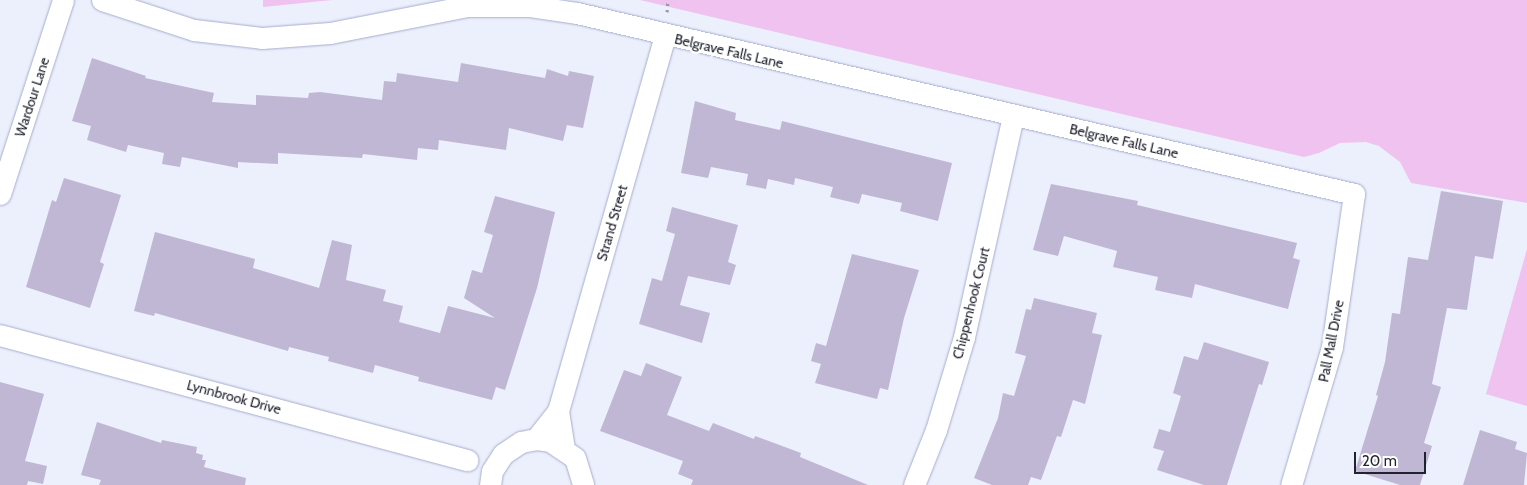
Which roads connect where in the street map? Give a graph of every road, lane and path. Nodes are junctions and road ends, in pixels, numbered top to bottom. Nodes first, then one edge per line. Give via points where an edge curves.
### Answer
1 (63, 0) edge
2 (102, 0) edge
3 (668, 0) edge
4 (667, 12) dead end
5 (665, 36) junction
6 (1013, 116) junction
7 (0, 194) edge
8 (1354, 194) joint
9 (0, 335) edge
10 (558, 411) junction
11 (536, 439) junction
12 (564, 447) junction
13 (503, 454) junction
14 (468, 460) junction
15 (489, 485) edge
16 (583, 485) edge
17 (914, 485) edge
18 (1291, 485) edge

1 - 7 street, Wardour Lane
2 - 5 street, Belgrave Falls Lane via 194,30 229,36 295,37 467,6 498,5 530,6 576,14
3 - 4 path
5 - 6 street, Belgrave Falls Lane
5 - 10 street, Strand Street
6 - 8 street, Belgrave Falls Lane
6 - 17 street, Chippenhook Court via 964,336 936,430
8 - 18 street, Pall Mall Drive via 1332,347
9 - 14 street, Lynnbrook Drive
10 - 11 street, Strand Street
10 - 12 street, Strand Street
11 - 12 street
11 - 13 street via 521,442
12 - 16 street via 575,458
13 - 14 street, Lynnbrook Drive
13 - 15 street via 492,471
14 - 15 street

